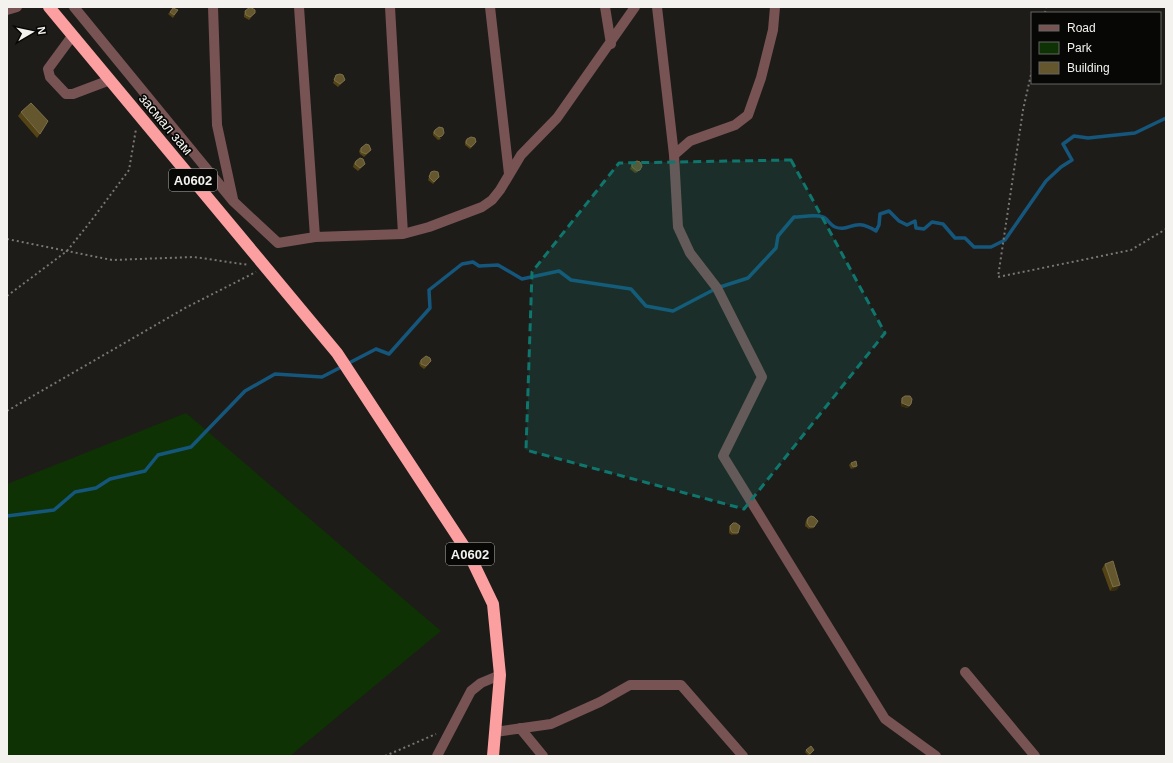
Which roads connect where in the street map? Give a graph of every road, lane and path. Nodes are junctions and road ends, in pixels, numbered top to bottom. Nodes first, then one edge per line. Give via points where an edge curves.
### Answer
1 (16, 7) edge
2 (49, 7) edge
3 (74, 7) edge
4 (213, 7) edge
5 (299, 7) edge
6 (390, 7) edge
7 (490, 7) edge
8 (605, 7) edge
9 (635, 7) edge
10 (657, 7) edge
11 (774, 7) edge
12 (7, 10) edge
13 (73, 35) junction
14 (611, 44) junction
15 (1031, 74) edge
16 (110, 80) junction
17 (139, 114) junction
18 (674, 155) junction
19 (509, 174) junction
20 (233, 201) junction
21 (1166, 229) edge
22 (403, 234) junction
23 (315, 237) junction
24 (7, 239) edge
25 (67, 251) junction
26 (266, 267) junction
27 (7, 296) edge
28 (7, 411) edge
29 (965, 672) dead end
30 (500, 675) junction
31 (520, 728) junction
32 (439, 732) dead end
33 (495, 732) junction
34 (386, 756) edge
35 (437, 756) edge
36 (493, 756) edge
37 (543, 756) edge
38 (742, 756) edge
39 (936, 756) edge
40 (1035, 756) edge

1 - 12 street
2 - 13 highway, засмал зам / A0602
3 - 20 street
4 - 20 street via 217,125
5 - 23 street
6 - 22 street
7 - 19 street
8 - 14 street
9 - 14 street
10 - 18 street
11 - 18 street via 773,30 761,78 748,115 735,124 690,141
13 - 16 highway, засмал зам / A0602
13 - 16 street via 48,69 50,76 66,94 73,94
14 - 19 street via 558,118 521,155
15 - 21 path via 1023,110 998,277 1131,250
16 - 17 highway, засмал зам / A0602
17 - 25 path via 128,170
17 - 26 highway, засмал зам / A0602
18 - 39 street via 678,227 690,253 717,288 762,377 723,456 885,719
19 - 22 street via 492,200 482,207
20 - 23 street via 278,243
22 - 23 street
24 - 25 path
25 - 26 path via 112,260 194,257
25 - 27 path
26 - 28 path via 185,308
26 - 30 highway, засмал зам / A0602 via 337,353 469,554 493,604
29 - 40 street
30 - 33 highway, A0602
30 - 35 street via 481,683 471,691
31 - 33 street
31 - 37 street
31 - 38 street via 551,724 630,685 681,685
32 - 34 path
33 - 36 highway, A0602

